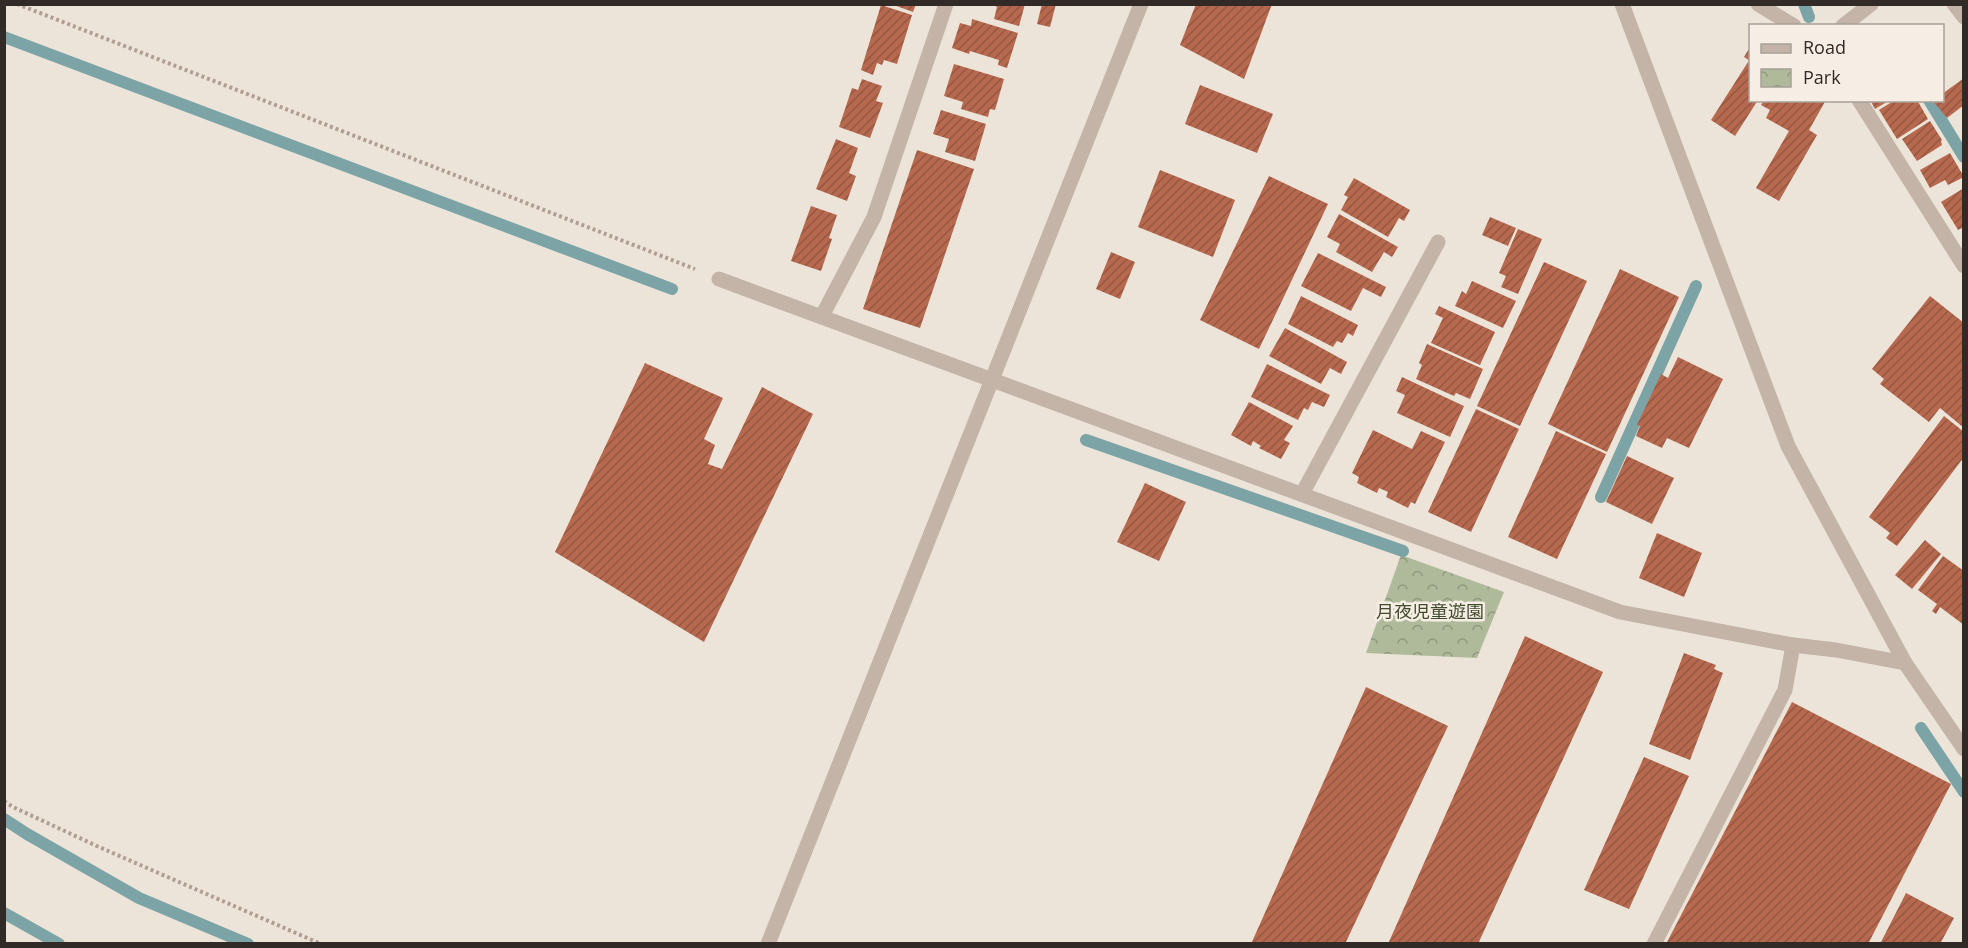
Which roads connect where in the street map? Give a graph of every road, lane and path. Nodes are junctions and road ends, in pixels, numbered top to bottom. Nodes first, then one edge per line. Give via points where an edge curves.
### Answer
1 (16, 4) edge
2 (946, 4) edge
3 (1141, 4) edge
4 (1622, 4) edge
5 (1758, 4) edge
6 (1871, 4) edge
7 (1954, 4) edge
8 (1964, 17) edge
9 (1791, 24) edge
10 (1846, 24) edge
11 (1860, 102) edge
12 (1438, 242) dead end
13 (1964, 266) edge
14 (719, 279) joint
15 (822, 316) junction
16 (991, 381) junction
17 (1302, 494) junction
18 (1793, 645) junction
19 (1905, 663) junction
20 (1964, 749) edge
21 (4, 801) edge
22 (321, 944) edge
23 (768, 944) edge
24 (1654, 944) edge

1 - 14 path
2 - 15 street via 874,217
3 - 16 street
4 - 19 street via 1788,446
5 - 9 street
6 - 10 street
7 - 8 street
11 - 13 street
12 - 17 street
14 - 15 street
15 - 16 street
16 - 17 street
16 - 23 street
17 - 18 street via 1620,612
18 - 19 street
18 - 24 street via 1785,690
19 - 20 street
21 - 22 path

